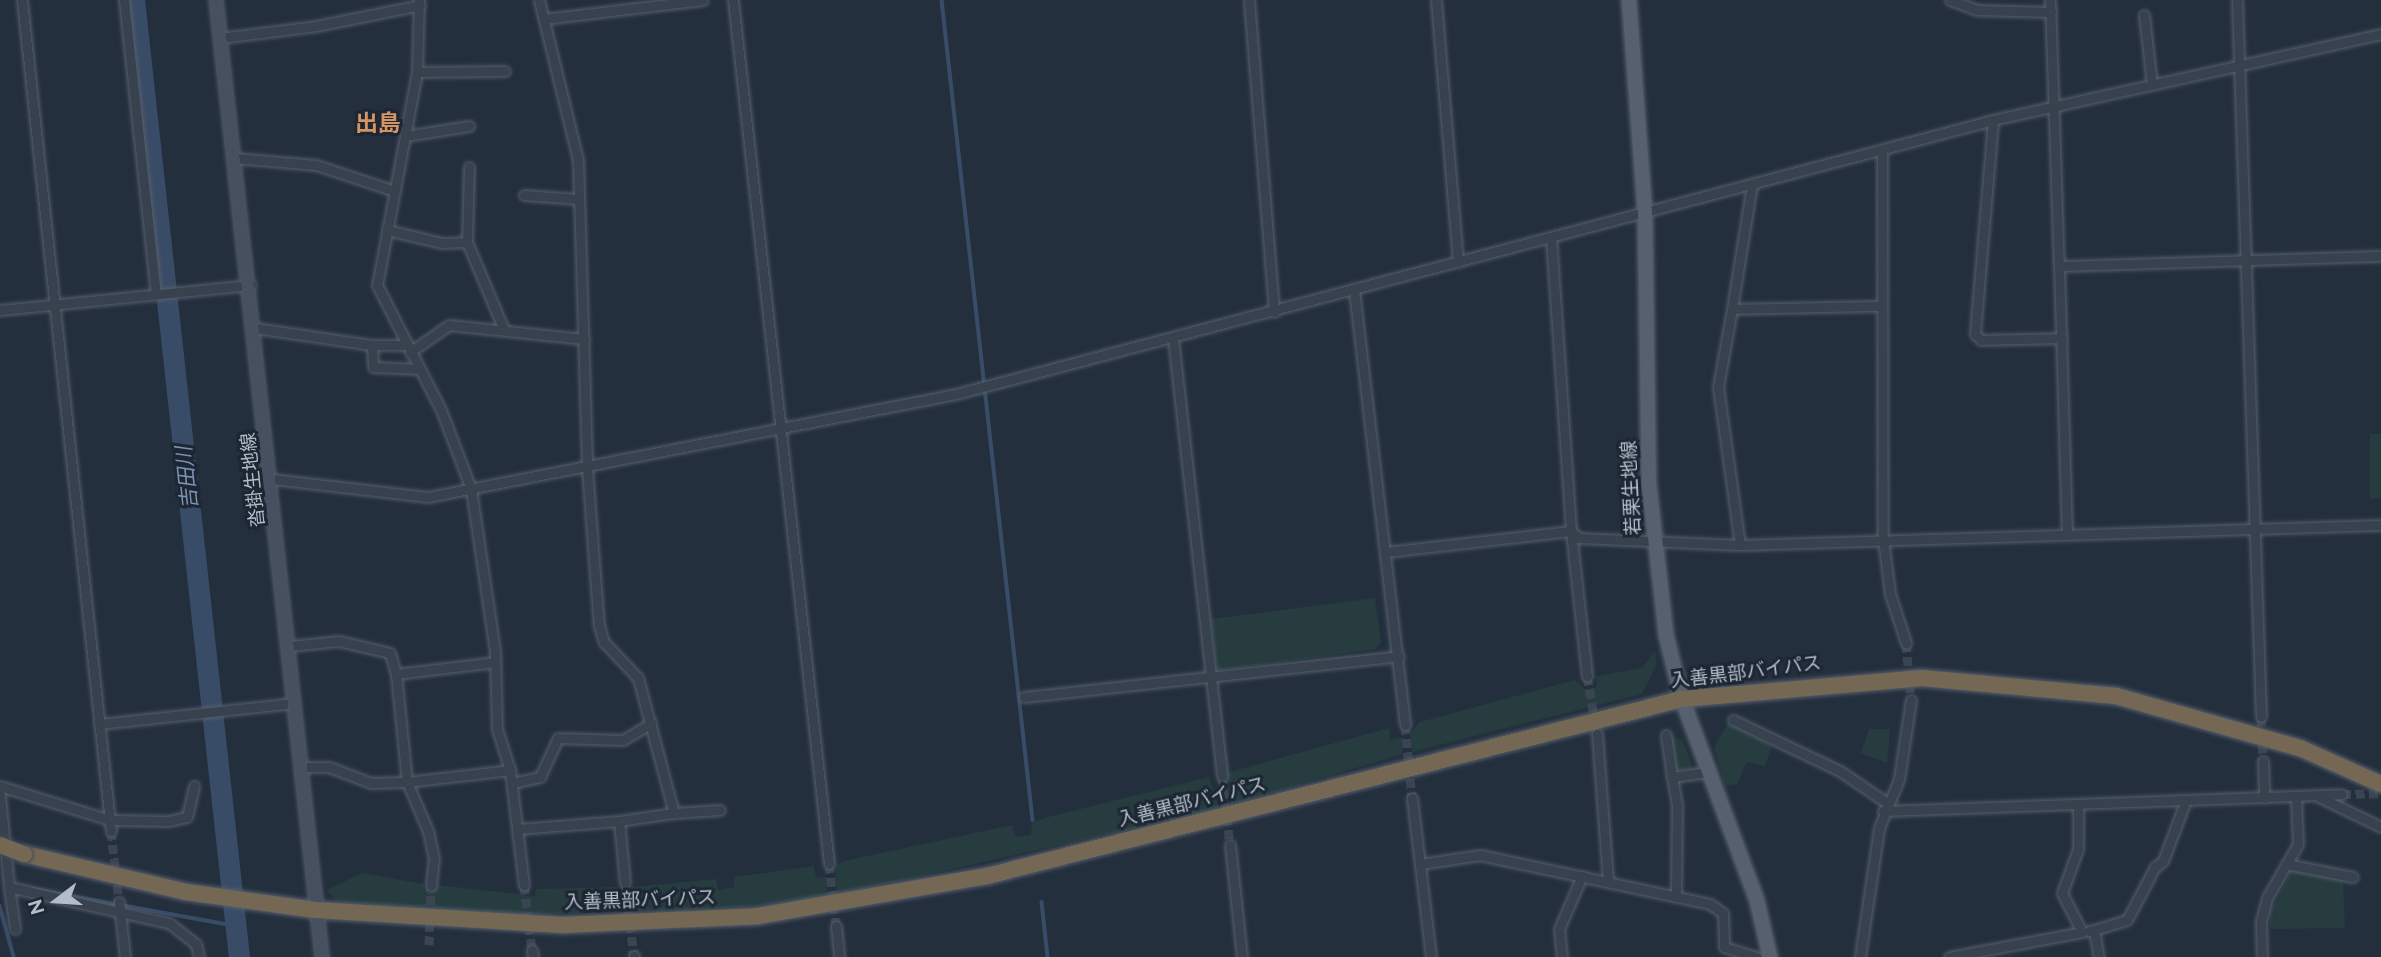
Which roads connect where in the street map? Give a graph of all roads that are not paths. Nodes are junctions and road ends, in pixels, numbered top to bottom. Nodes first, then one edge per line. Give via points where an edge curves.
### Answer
1 (22, 0) edge
2 (124, 0) edge
3 (216, 0) edge
4 (539, 0) edge
5 (703, 0) edge
6 (733, 0) edge
7 (1249, 0) edge
8 (1436, 0) edge
9 (1629, 0) edge
10 (1950, 0) edge
11 (2050, 0) edge
12 (2236, 0) edge
13 (419, 2) edge
14 (2051, 12) junction
15 (2144, 15) dead end
16 (544, 19) junction
17 (2381, 34) edge
18 (220, 38) junction
19 (2238, 66) junction
20 (505, 71) dead end
21 (417, 72) junction
22 (2152, 85) junction
23 (2056, 107) junction
24 (1993, 120) junction
25 (469, 126) dead end
26 (405, 135) junction
27 (1882, 150) junction
28 (235, 158) junction
29 (469, 167) dead end
30 (1752, 184) junction
31 (395, 191) junction
32 (524, 195) dead end
33 (578, 199) junction
34 (1645, 212) junction
35 (387, 230) junction
36 (1551, 237) junction
37 (467, 242) junction
38 (2381, 256) edge
39 (2246, 261) junction
40 (1458, 262) junction
41 (2059, 266) junction
42 (251, 285) junction
43 (1354, 290) junction
44 (157, 294) junction
45 (54, 306) junction
46 (1881, 306) junction
47 (1732, 309) junction
48 (0, 310) edge
49 (1274, 312) junction
50 (256, 328) junction
51 (504, 330) junction
52 (1173, 338) junction
53 (2062, 338) junction
54 (584, 340) junction
55 (372, 345) junction
56 (409, 349) junction
57 (420, 369) junction
58 (780, 429) junction
59 (587, 468) junction
60 (272, 479) junction
61 (471, 489) junction
62 (2381, 524) edge
63 (2255, 529) junction
64 (1571, 531) junction
65 (2067, 534) junction
66 (1883, 539) junction
67 (1653, 541) junction
68 (1740, 545) junction
69 (1386, 552) junction
70 (1906, 643) tunnel mouth
71 (290, 646) junction
72 (1399, 656) junction
73 (495, 662) junction
74 (396, 674) junction
75 (1587, 676) tunnel mouth
76 (1210, 677) junction
77 (1024, 697) dead end
78 (1682, 699) junction
79 (1911, 700) tunnel mouth
80 (296, 703) junction
81 (2261, 717) tunnel mouth
82 (1733, 720) dead end
83 (651, 723) junction
84 (99, 724) junction
85 (1405, 725) tunnel mouth
86 (1597, 734) tunnel mouth
87 (1666, 735) dead end
88 (2263, 761) tunnel mouth
89 (302, 767) junction
90 (510, 770) junction
91 (1708, 772) junction
92 (1222, 776) tunnel mouth
93 (1672, 777) junction
94 (407, 782) junction
95 (512, 783) junction
96 (2381, 784) edge
97 (0, 786) edge
98 (194, 786) dead end
99 (2342, 794) tunnel mouth
100 (0, 795) edge
101 (2316, 796) junction
102 (2296, 797) junction
103 (1412, 798) tunnel mouth
104 (2264, 798) junction
105 (2186, 800) junction
106 (2078, 804) junction
107 (1885, 807) junction
108 (720, 810) dead end
109 (674, 813) junction
110 (110, 820) junction
111 (619, 821) junction
112 (2381, 827) edge
113 (518, 829) junction
114 (111, 831) tunnel mouth
115 (0, 845) edge
116 (1230, 845) tunnel mouth
117 (829, 864) tunnel mouth
118 (1420, 864) junction
119 (2286, 864) junction
120 (1582, 876) junction
121 (2353, 877) dead end
122 (1608, 882) junction
123 (625, 883) tunnel mouth
124 (524, 885) tunnel mouth
125 (431, 886) tunnel mouth
126 (9, 887) junction
127 (1676, 897) junction
128 (119, 902) tunnel mouth
129 (316, 910) junction
130 (120, 916) junction
131 (836, 926) tunnel mouth
132 (15, 929) dead end
133 (2094, 930) junction
134 (2082, 932) junction
135 (125, 957) edge
136 (200, 957) edge
137 (322, 957) edge
138 (839, 957) edge
139 (1242, 957) edge
140 (1431, 957) edge
141 (1562, 957) edge
142 (1757, 957) edge
143 (1770, 957) edge
144 (1860, 957) edge
145 (1949, 957) edge
146 (2099, 957) edge
147 (2262, 957) edge

1 - 45 street
2 - 44 street
3 - 18 main road, 沓掛生地線
4 - 16 street
5 - 16 street
6 - 58 street
7 - 49 street
8 - 40 street
9 - 34 main road, 若栗生地線
10 - 14 street via 1977,10
11 - 14 street
12 - 19 street
13 - 18 street via 316,26
13 - 21 street
14 - 23 street
15 - 22 street
16 - 33 street via 579,160
17 - 19 street
18 - 28 main road, 沓掛生地線
19 - 22 street
19 - 39 street
20 - 21 street
21 - 26 street
22 - 23 street
23 - 24 street
23 - 41 street
24 - 27 street
24 - 53 street via 1975,334 1981,340
25 - 26 street
26 - 31 street
27 - 30 street
27 - 46 street
28 - 31 street via 316,165
28 - 42 main road, 沓掛生地線
29 - 37 street
30 - 34 street
30 - 47 street
31 - 35 street
32 - 33 street
33 - 54 street
34 - 36 street
34 - 67 main road, 若栗生地線
35 - 37 street via 442,243
35 - 56 street via 377,285
36 - 40 street
36 - 64 street
37 - 51 street
38 - 39 street
39 - 41 street
39 - 63 street
40 - 43 street
41 - 53 street
42 - 44 street
42 - 50 main road, 沓掛生地線
43 - 49 street
43 - 69 street
44 - 45 street
45 - 48 street
45 - 84 street
46 - 47 street
46 - 66 street
47 - 68 street via 1718,387
49 - 52 street
50 - 55 street
50 - 60 main road, 沓掛生地線
51 - 54 street
51 - 56 street via 449,326
52 - 58 street via 1038,376
52 - 76 street
53 - 65 street
54 - 59 street
55 - 56 street
55 - 57 street via 373,367
56 - 57 street
57 - 61 street
58 - 59 street
58 - 117 street
59 - 61 street
59 - 83 street via 599,626 604,642 638,678
60 - 61 street via 387,496 428,497
60 - 71 main road, 沓掛生地線
61 - 73 street
62 - 63 street
63 - 65 street
63 - 81 street
64 - 67 street via 1579,538
64 - 69 street
64 - 75 street
65 - 66 street
66 - 68 street
66 - 70 street via 1890,594
67 - 68 street
67 - 78 main road, 若栗生地線 via 1666,635
69 - 72 street
71 - 74 street via 339,641 390,653
71 - 80 main road, 沓掛生地線
72 - 76 street
72 - 85 street
73 - 74 street
73 - 90 street via 497,729
74 - 94 street
76 - 77 street
76 - 92 street
78 - 91 main road, 若栗生地線
78 - 96 highway, 入善黒部バイパス via 1923,678 2018,684 2116,696 2226,724 2300,748
78 - 129 highway, 入善黒部バイパス via 987,876 864,900 758,916 563,925
79 - 107 street via 1899,779
80 - 84 street
80 - 89 main road, 沓掛生地線
82 - 107 street via 1840,771
83 - 95 street via 622,740 558,738 540,778
83 - 109 street
84 - 110 street
86 - 122 street
87 - 93 street
88 - 104 street
89 - 94 street via 328,767 371,783
89 - 129 main road, 沓掛生地線
90 - 94 street
90 - 95 street
91 - 93 street
91 - 143 main road, 若栗生地線 via 1757,901
93 - 127 street via 1677,805
94 - 125 street via 428,831 434,859
95 - 113 street
97 - 110 street
98 - 110 street via 187,817 178,821
99 - 101 street
100 - 126 street
101 - 102 street
101 - 112 street
102 - 104 street
102 - 119 street via 2298,844
103 - 118 street
104 - 105 street
105 - 106 street
105 - 133 street via 2164,861 2155,867 2127,920
106 - 107 street
106 - 134 street via 2078,849 2062,892
107 - 144 street
108 - 109 street
109 - 111 street
110 - 114 street
111 - 113 street
111 - 123 street
113 - 124 street
115 - 129 highway, 入善黒部バイパス, bridge via 186,892
116 - 139 street
118 - 120 street via 1480,855
118 - 140 street
119 - 121 street
119 - 147 street via 2267,898 2261,922
120 - 122 street
120 - 141 street via 1559,929
122 - 127 street
126 - 130 street
126 - 132 street
127 - 142 street via 1723,912 1724,947
128 - 130 street
129 - 137 main road, 沓掛生地線
130 - 135 street
130 - 136 street via 182,930
131 - 138 street
133 - 134 street
133 - 146 street
134 - 145 street

